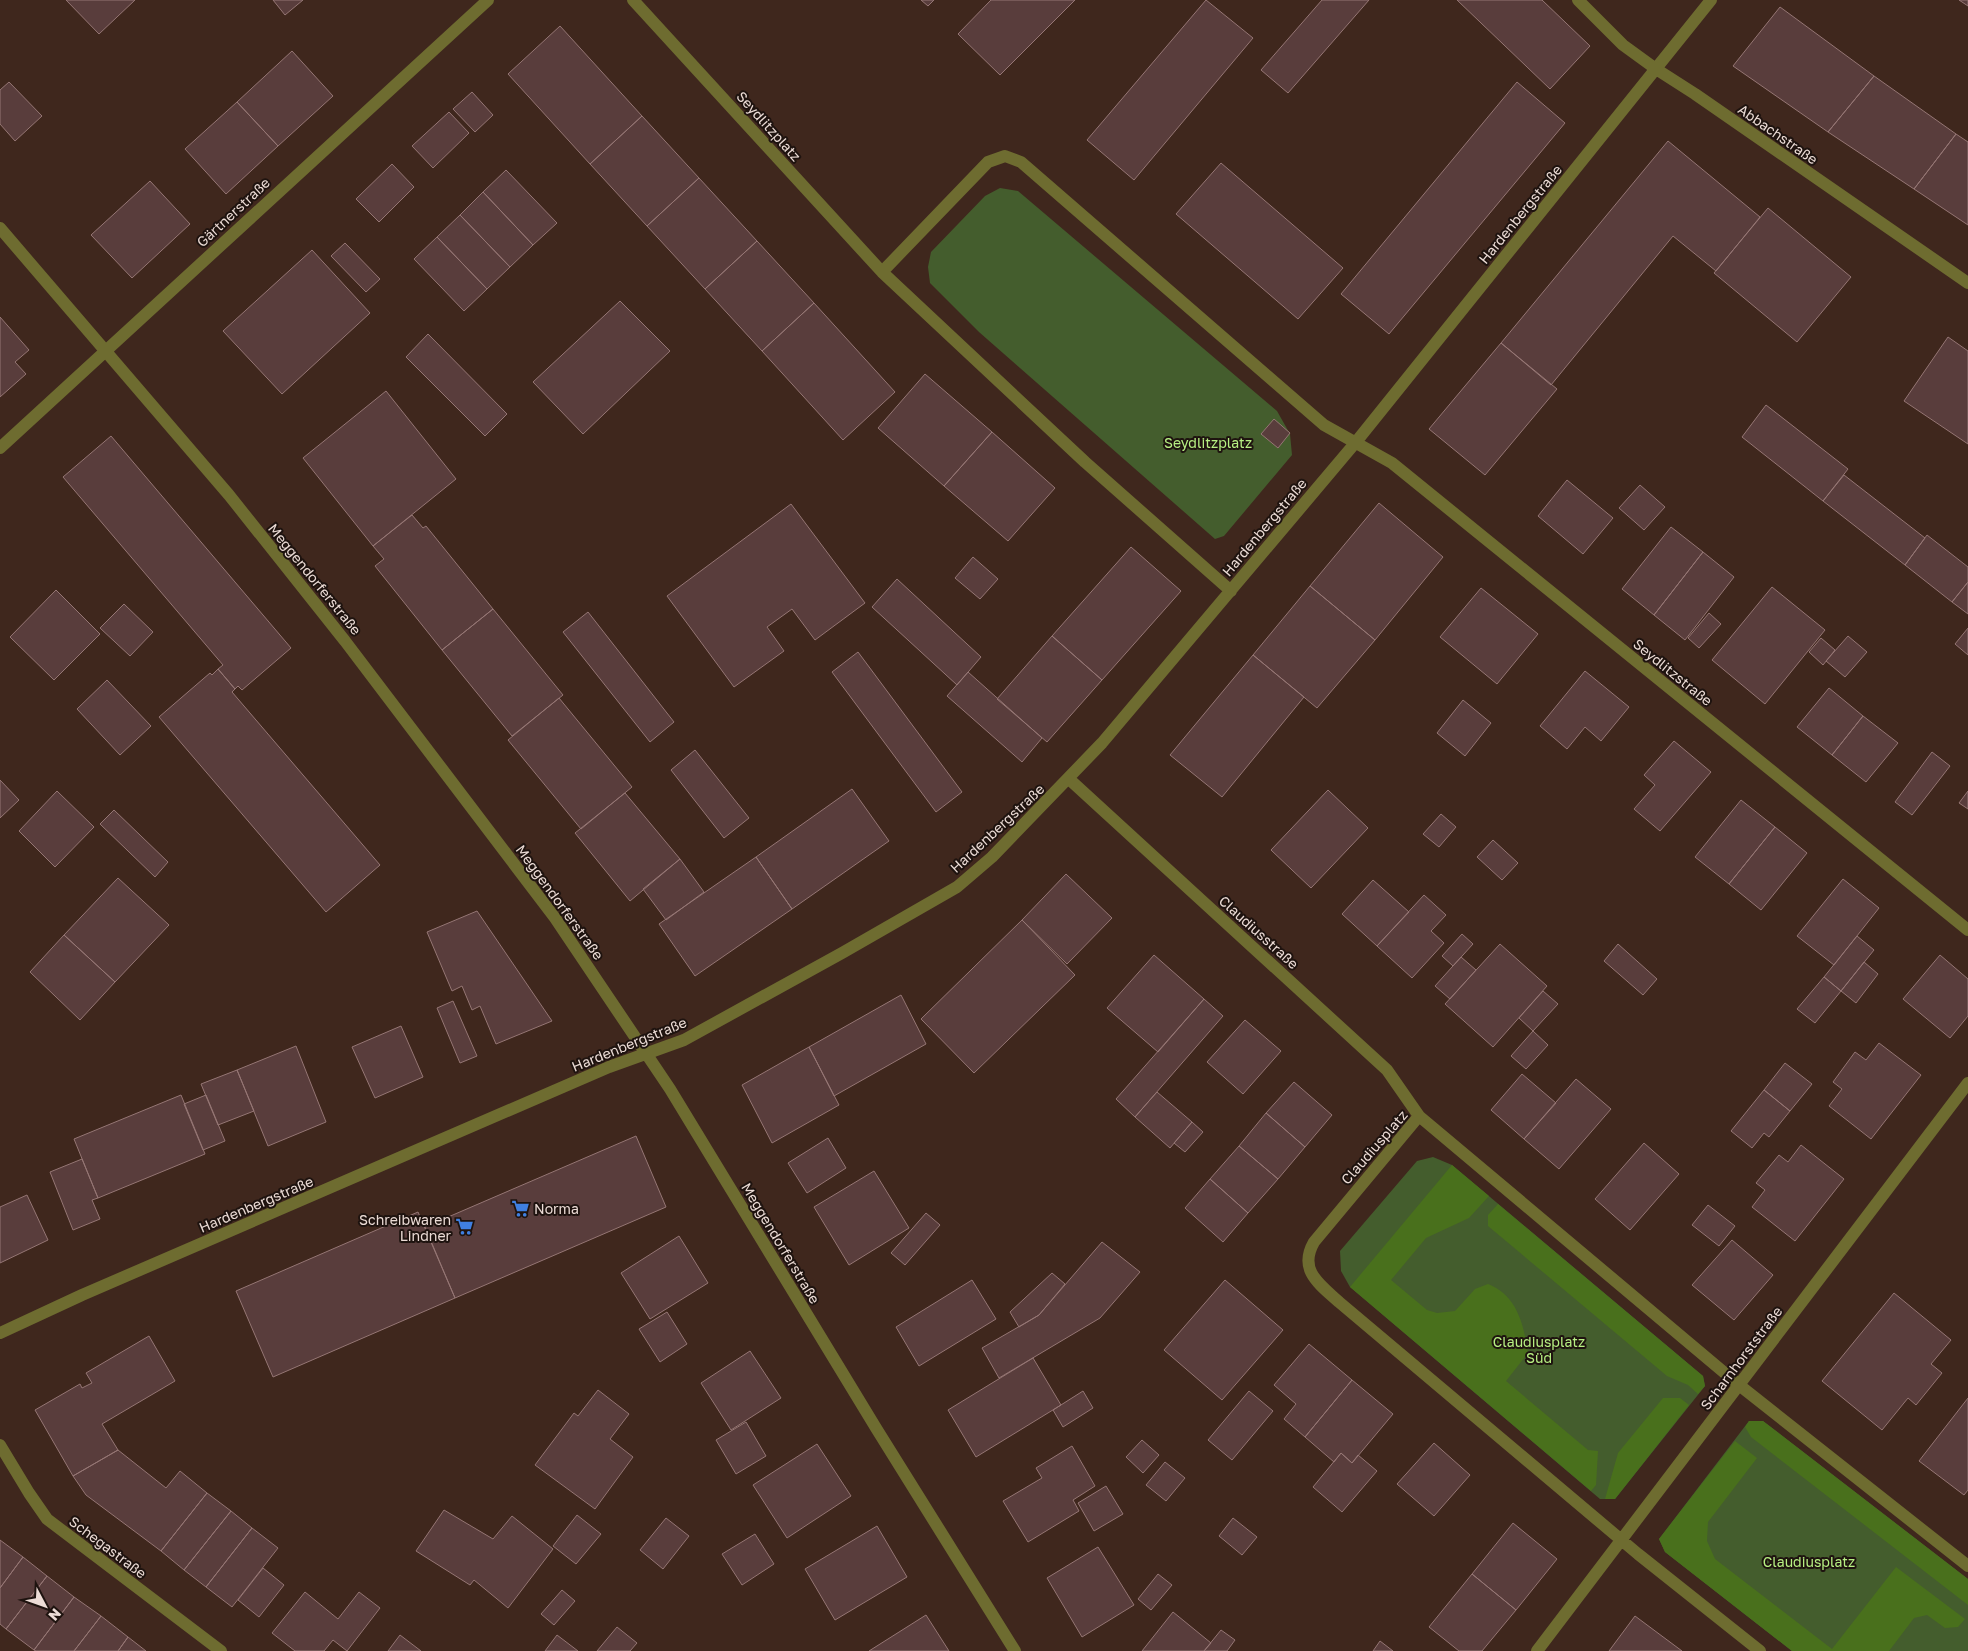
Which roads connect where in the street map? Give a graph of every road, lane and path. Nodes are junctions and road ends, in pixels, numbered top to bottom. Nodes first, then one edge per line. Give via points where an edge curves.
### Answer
1 (488, 0) edge
2 (633, 0) edge
3 (1578, 0) edge
4 (1712, 0) edge
5 (1656, 70) junction
6 (0, 228) edge
7 (882, 272) junction
8 (1968, 283) edge
9 (106, 350) junction
10 (1356, 442) junction
11 (0, 448) edge
12 (1230, 591) junction
13 (1069, 780) junction
14 (1968, 930) edge
15 (647, 1054) junction
16 (1968, 1083) edge
17 (1419, 1116) junction
18 (0, 1333) edge
19 (1740, 1386) junction
20 (0, 1445) edge
21 (1621, 1540) junction
22 (1968, 1566) edge
23 (221, 1651) edge
24 (1015, 1651) edge
25 (1537, 1651) edge
26 (1760, 1651) edge

1 - 9 street, Gärtnerstraße
2 - 7 street, Seydlitzplatz
3 - 5 street, Abbachstraße via 1623,45
4 - 5 street, Hardenbergstraße
5 - 8 street, Abbachstraße
5 - 10 street, Hardenbergstraße
6 - 9 street, Meggendorferstraße
7 - 10 street via 988,162 1004,156 1021,162 1324,425
7 - 12 street, Seydlitzplatz via 1085,462
9 - 11 street, Gärtnerstraße
9 - 15 street, Meggendorferstraße via 229,495 345,641 555,918
10 - 12 street, Hardenbergstraße
10 - 14 street, Seydlitzstraße via 1400,469
12 - 13 street, Hardenbergstraße
13 - 15 street, Hardenbergstraße via 957,887 684,1040
13 - 17 street, Claudiusstraße via 1387,1070
15 - 18 street, Hardenbergstraße via 600,1071
15 - 24 street, Meggendorferstraße
16 - 19 street, Scharnhorststraße
17 - 19 street, Claudiusplatz
17 - 21 street, Claudiusplatz via 1314,1242 1307,1260 1310,1271 1339,1302
19 - 21 street, Scharnhorststraße
19 - 22 street, Claudiusplatz
20 - 23 street, Schegastraße via 47,1518
21 - 25 street, Scharnhorststraße
21 - 26 street, Claudiusplatz

